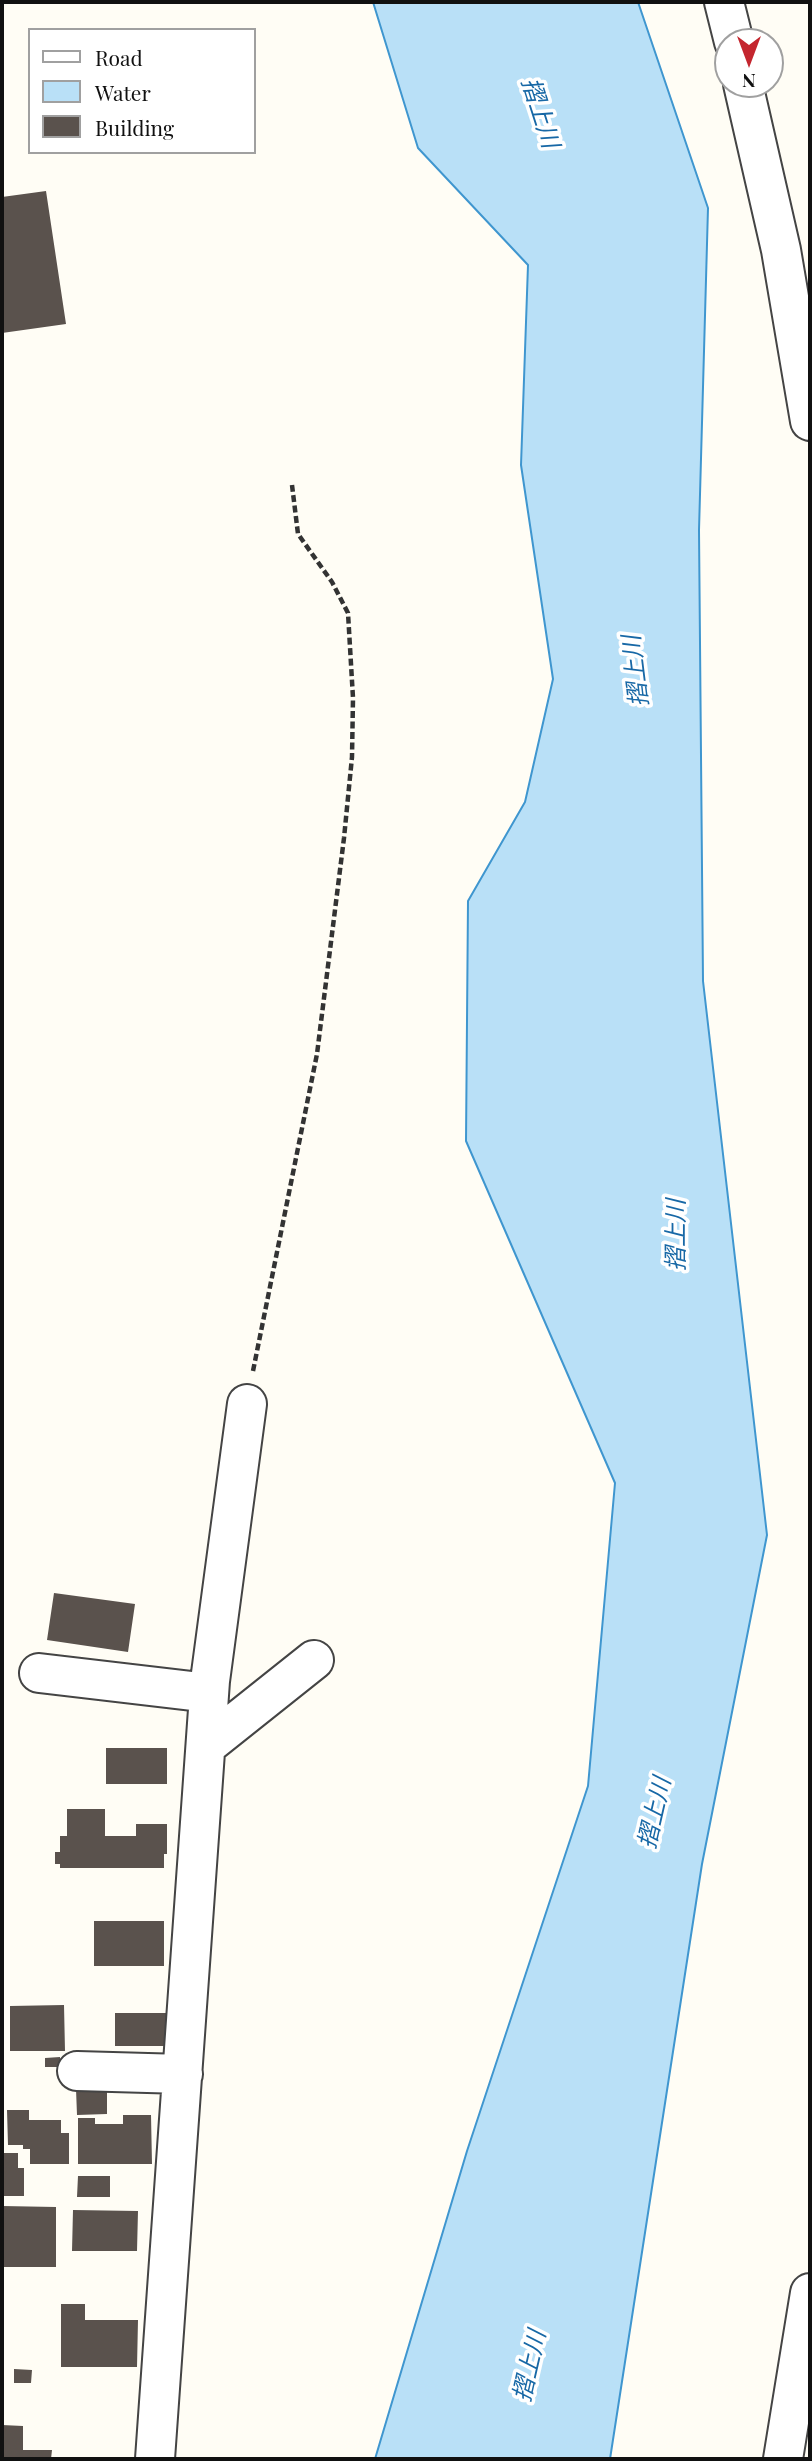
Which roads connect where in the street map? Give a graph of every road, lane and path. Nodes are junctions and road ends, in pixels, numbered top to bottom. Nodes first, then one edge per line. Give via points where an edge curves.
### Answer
1 (724, 2) edge
2 (730, 28) edge
3 (746, 98) edge
4 (807, 382) edge
5 (810, 421) edge
6 (292, 485) dead end
7 (247, 1405) joint
8 (314, 1660) dead end
9 (39, 1674) dead end
10 (209, 1693) junction
11 (206, 1746) junction
12 (77, 2071) dead end
13 (183, 2074) junction
14 (810, 2293) edge
15 (155, 2459) edge
16 (783, 2459) edge

1 - 2 street
3 - 4 street
4 - 5 street
6 - 7 path via 298,534 348,613 352,757 317,1054
7 - 10 street
8 - 11 street
9 - 10 street
10 - 11 street
11 - 13 street
12 - 13 street
13 - 15 street
14 - 16 street

